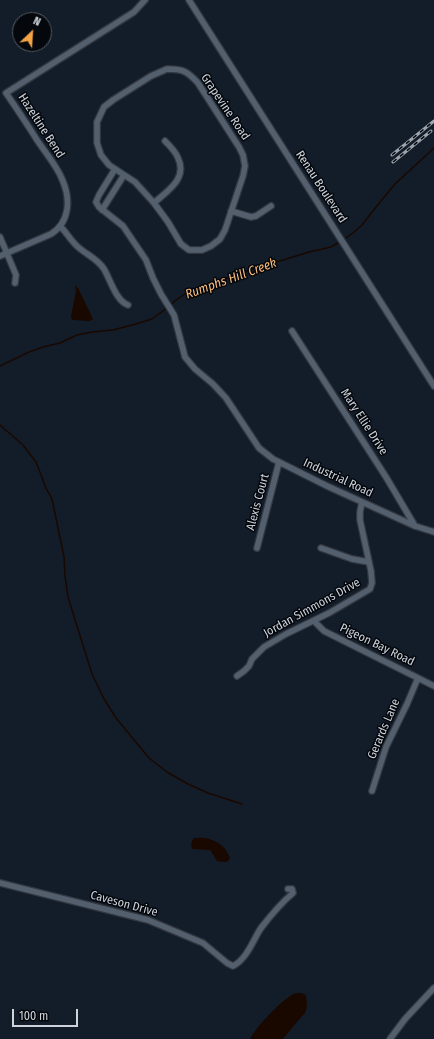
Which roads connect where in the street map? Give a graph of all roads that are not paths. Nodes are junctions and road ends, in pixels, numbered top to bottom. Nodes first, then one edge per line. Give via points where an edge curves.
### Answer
1 (189, 0) edge
2 (142, 1) edge
3 (165, 141) dead end
4 (115, 169) junction
5 (124, 175) junction
6 (154, 203) junction
7 (271, 206) dead end
8 (102, 210) junction
9 (231, 211) junction
10 (60, 226) junction
11 (0, 237) edge
12 (7, 253) junction
13 (0, 256) edge
14 (15, 283) dead end
15 (128, 304) dead end
16 (292, 331) dead end
17 (434, 386) edge
18 (279, 462) junction
19 (362, 502) junction
20 (415, 526) junction
21 (434, 532) edge
22 (257, 548) dead end
23 (321, 548) dead end
24 (369, 562) junction
25 (314, 620) junction
26 (238, 676) dead end
27 (418, 678) junction
28 (434, 686) edge
29 (372, 791) dead end
30 (0, 882) edge
31 (288, 889) dead end
32 (434, 988) edge
33 (390, 1039) edge

1 - 17 street, Renau Boulevard
2 - 10 street, Hazeltine Bend via 134,12 6,93 62,178 67,208
3 - 6 street via 178,157 181,164 180,173 178,181
4 - 5 street, Grapevine Road
4 - 8 street via 96,202
4 - 9 street, Grapevine Road via 101,155 97,143 97,122 104,107 151,76 167,69 179,69 198,83 243,155 244,171
5 - 6 street, Grapevine Road via 135,182
5 - 8 street
6 - 9 street, Grapevine Road via 181,244 189,250 202,250 220,239
7 - 9 street via 250,217
8 - 18 street, Industrial Road via 123,226 146,260 161,294 174,315 185,357 226,398 259,448
10 - 12 street via 51,234
10 - 15 street via 78,248 100,264 119,298 124,304
11 - 12 street
12 - 13 street
12 - 14 street via 16,275
16 - 20 street, Mary Ellie Drive
18 - 19 street, Industrial Road
18 - 22 street, Alexis Court
19 - 20 street, Industrial Road
19 - 24 street, Jordan Simmons Drive via 360,520
20 - 21 street, Industrial Road
23 - 24 street
24 - 25 street, Jordan Simmons Drive via 372,580 370,589
25 - 26 street, Jordan Simmons Drive via 264,646
25 - 27 street, Pigeon Bay Road via 324,631
27 - 28 street, Pigeon Bay Road
27 - 29 street, Gerards Lane via 386,747
30 - 31 street, Caveson Drive via 148,920 203,943 233,966 240,962 275,911 293,893 292,889
32 - 33 street via 408,1015

